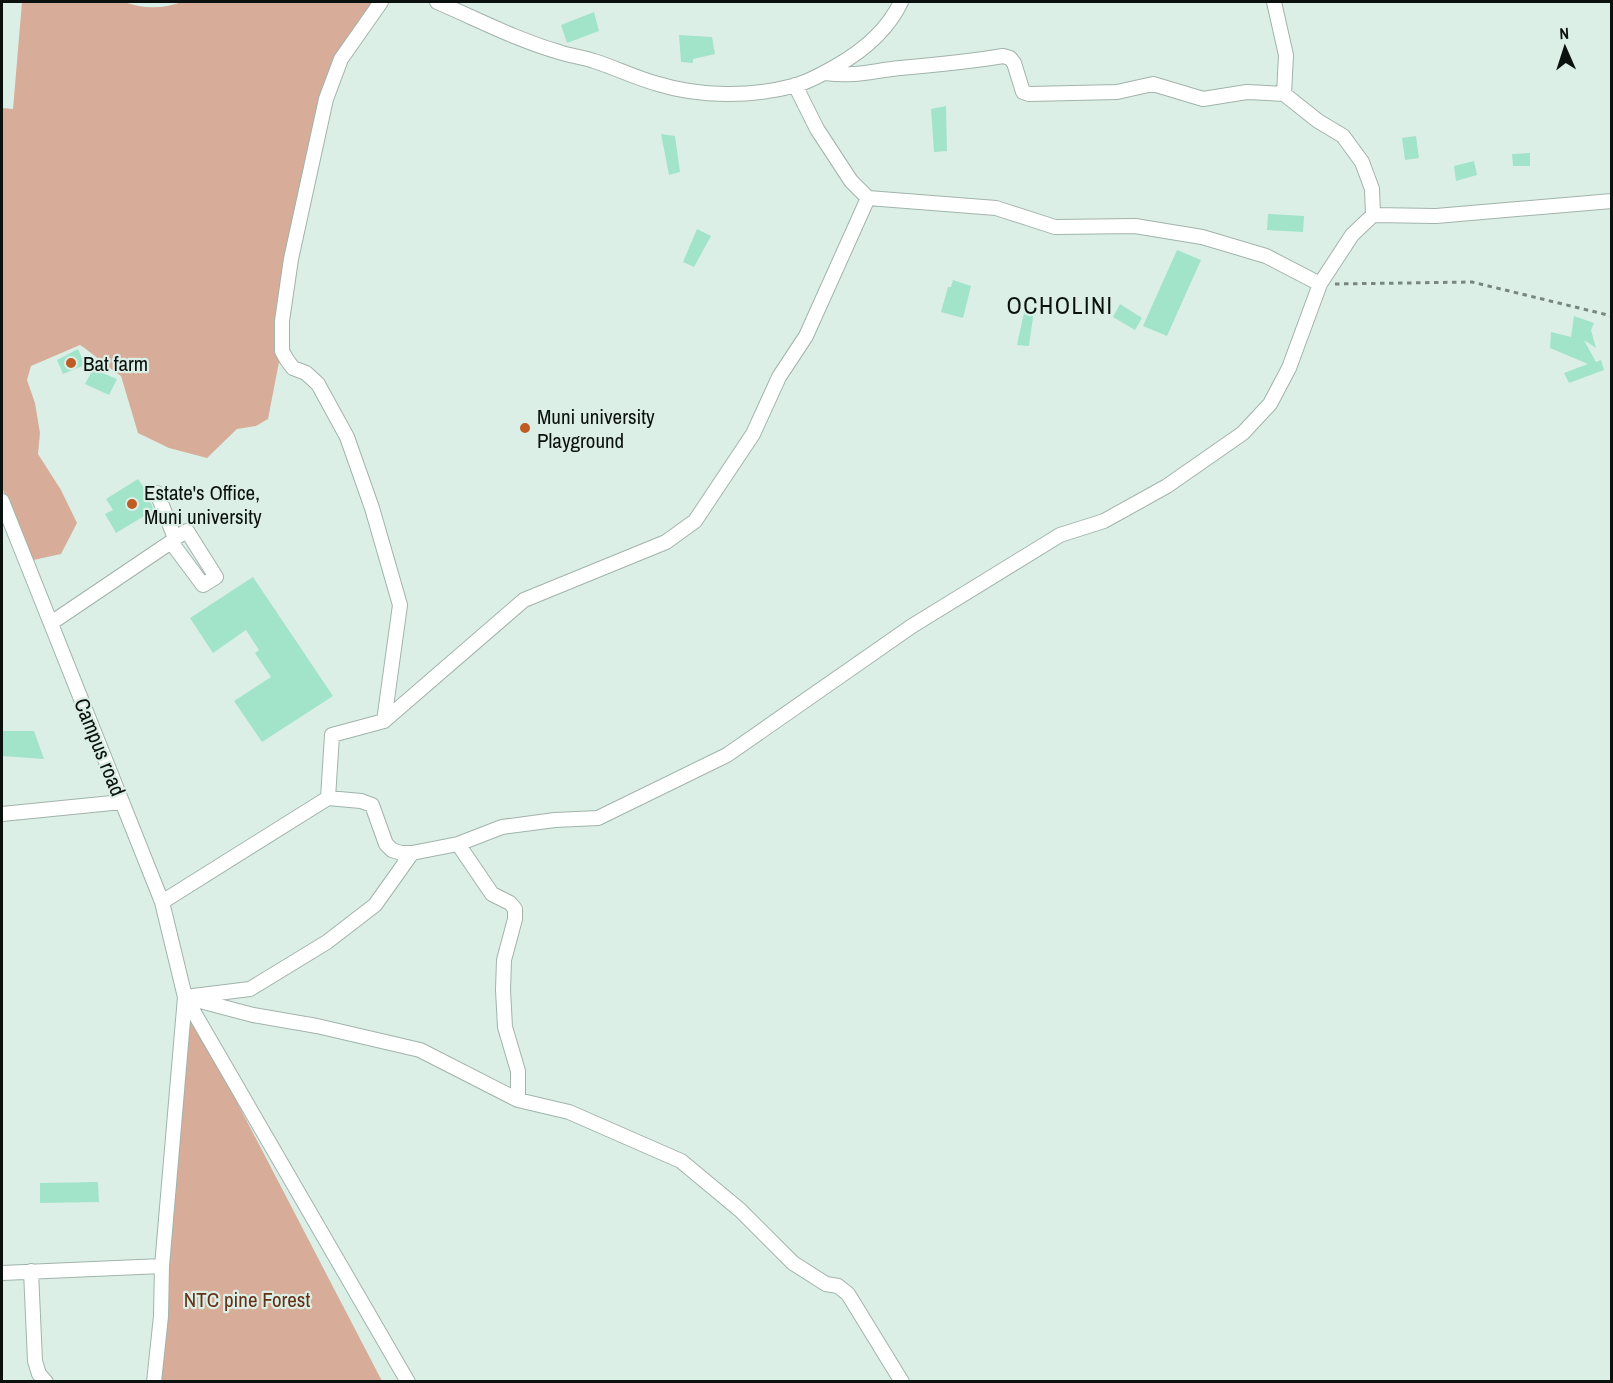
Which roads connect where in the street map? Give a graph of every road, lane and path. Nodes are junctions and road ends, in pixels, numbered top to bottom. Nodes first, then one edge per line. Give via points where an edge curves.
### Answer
1 (381, 2) edge
2 (437, 2) edge
3 (901, 2) edge
4 (1274, 2) edge
5 (825, 72) junction
6 (795, 85) junction
7 (1284, 94) junction
8 (868, 198) junction
9 (1611, 201) edge
10 (1373, 215) junction
11 (1320, 284) junction
12 (1611, 316) edge
13 (157, 493) dead end
14 (2, 501) edge
15 (51, 623) junction
16 (384, 721) junction
17 (328, 798) junction
18 (122, 802) junction
19 (2, 814) edge
20 (458, 844) junction
21 (412, 853) junction
22 (162, 902) junction
23 (185, 996) junction
24 (518, 1100) junction
25 (162, 1266) junction
26 (31, 1271) junction
27 (2, 1273) edge
28 (46, 1382) edge
29 (154, 1382) edge
30 (408, 1382) edge
31 (902, 1382) edge

1 - 16 street via 341,59 326,99 291,259 282,351 292,368 318,384 347,437 400,605
2 - 6 street via 559,53 584,57 658,85 731,93 765,92
3 - 5 street via 881,32 855,55
4 - 7 street via 1286,55
5 - 6 street
5 - 7 street via 871,73 1003,56 1010,57 1023,92 1029,94 1117,92 1153,84 1203,99 1247,92
6 - 8 street via 817,129 851,181
7 - 10 street via 1343,136 1362,162 1372,189
8 - 11 street via 996,208 1055,227 1135,226 1202,237 1266,256
8 - 16 street via 806,336 780,377 753,434 695,521 666,542 524,600
9 - 10 street via 1436,216
10 - 11 street via 1353,235
11 - 12 path via 1472,282
11 - 20 street via 1289,368 1270,404 1243,433 1167,486 1104,521 1060,535 912,626 727,755 598,818 502,827
13 - 15 street via 175,538 187,531 216,577 203,585 171,542
14 - 15 street, Campus road
15 - 18 street, Campus road
16 - 17 street via 332,735
17 - 21 street via 372,805 386,844 401,854
17 - 22 street
18 - 19 street
18 - 22 street, Campus road
20 - 21 street
20 - 24 street via 492,894 515,909 504,960 503,990 505,1027 518,1071
21 - 23 street via 375,905 327,942 250,989
22 - 23 street, Campus road
23 - 24 street via 253,1015 420,1050
23 - 25 street
23 - 30 street
24 - 31 street via 569,1112 681,1161 740,1210 793,1263 848,1294
25 - 26 street
25 - 29 street
26 - 27 street
26 - 28 street via 35,1361

